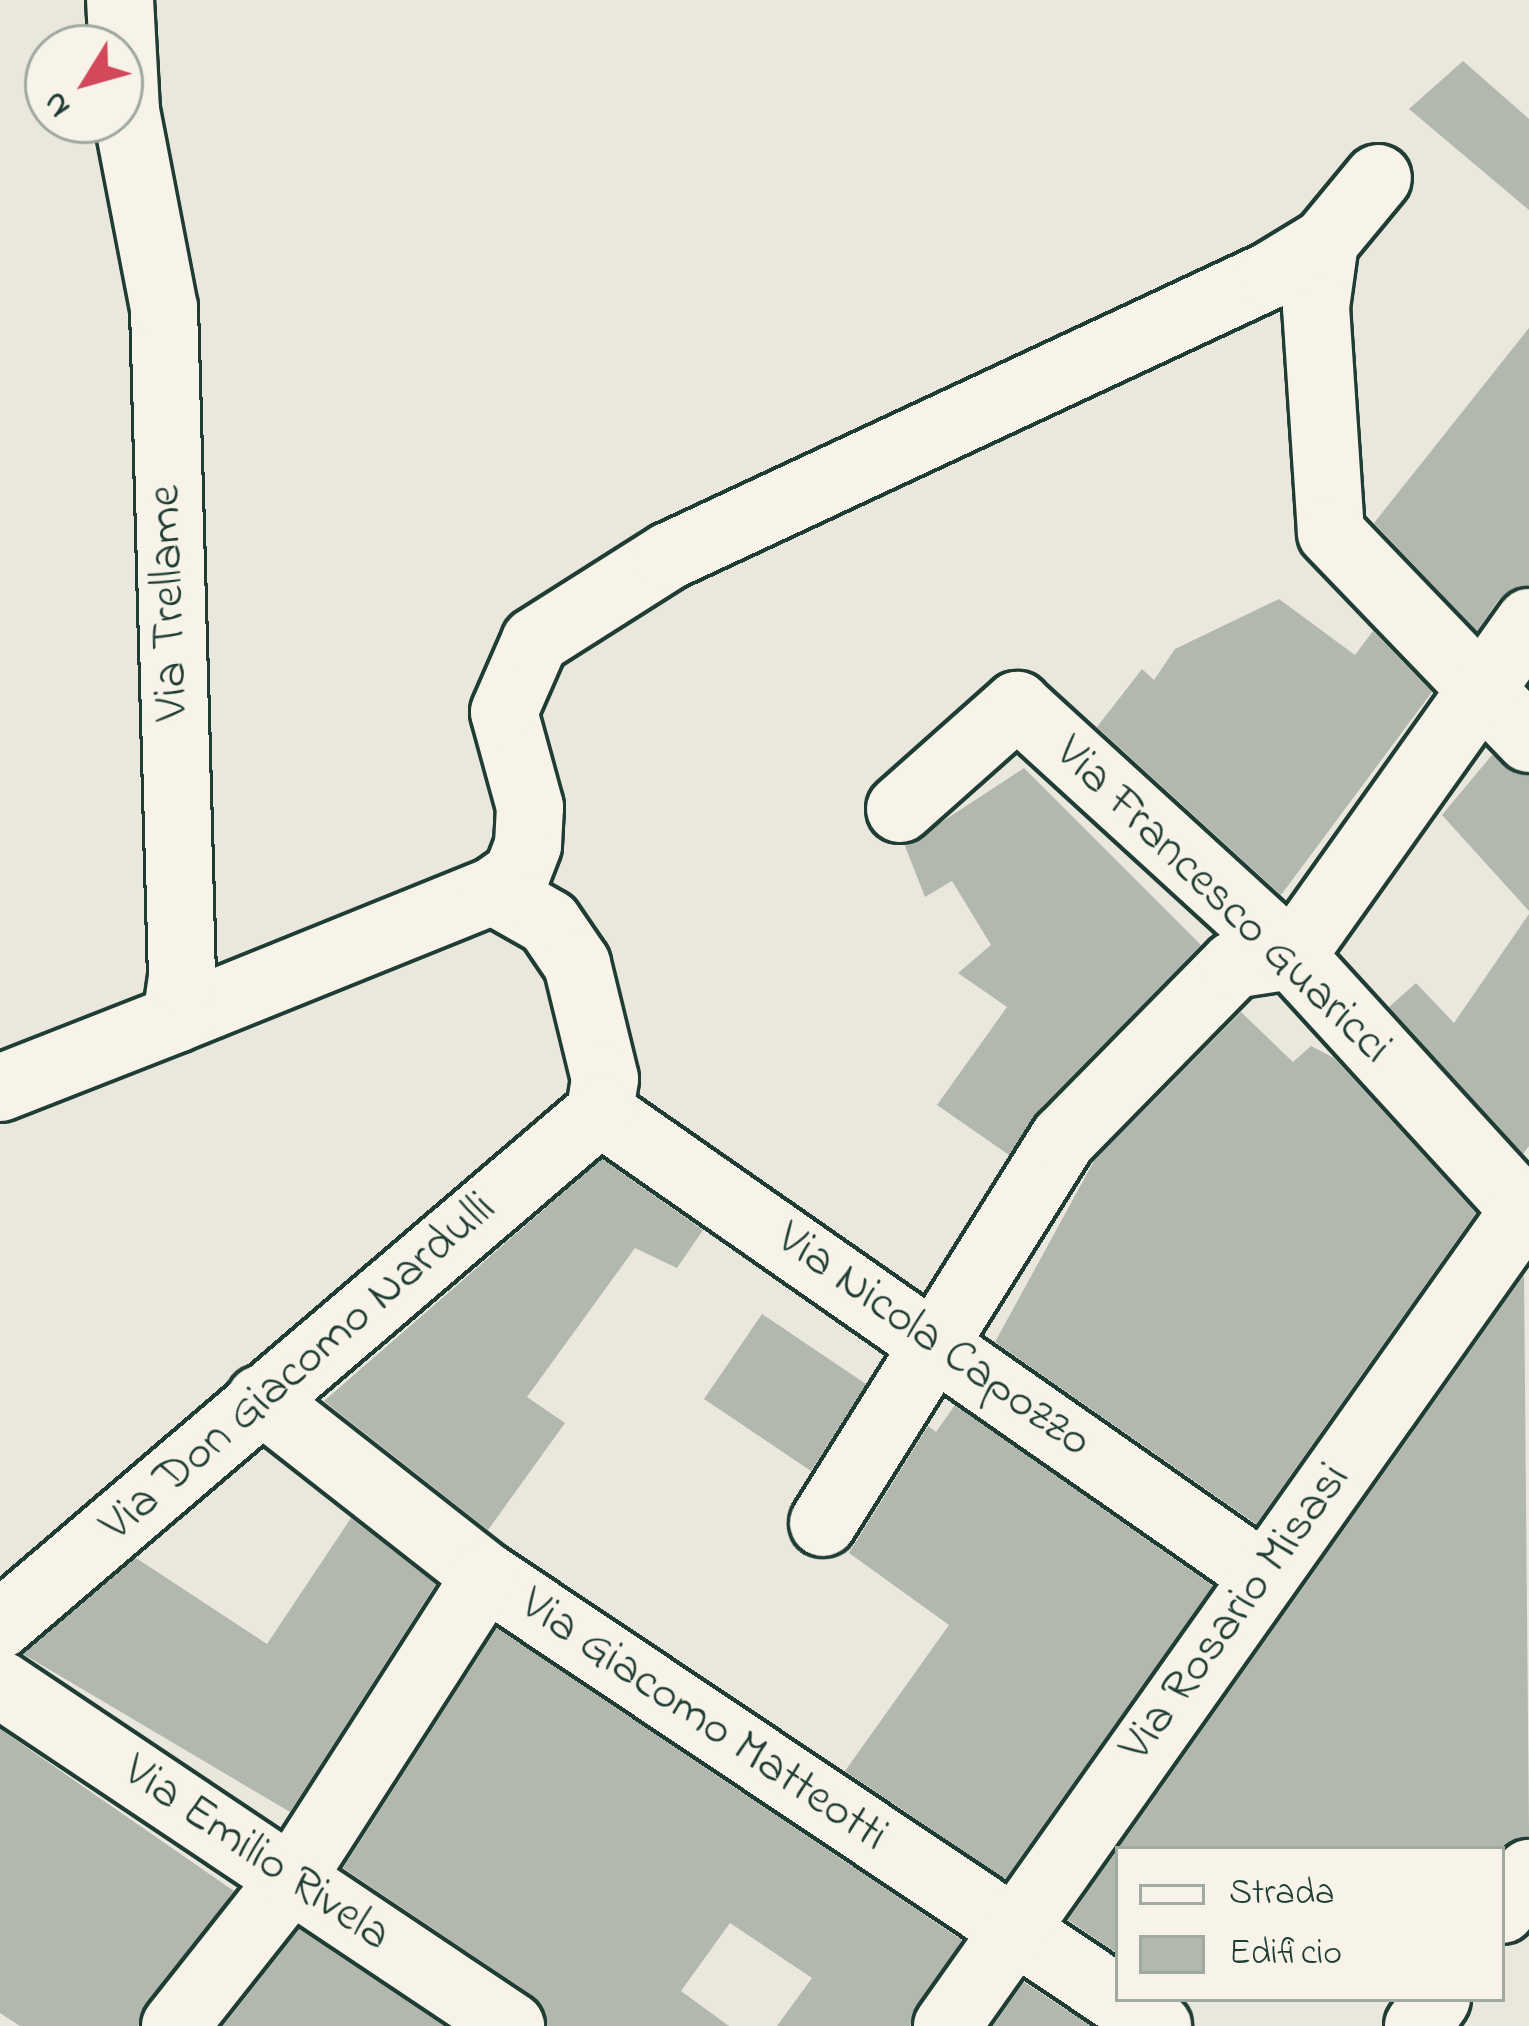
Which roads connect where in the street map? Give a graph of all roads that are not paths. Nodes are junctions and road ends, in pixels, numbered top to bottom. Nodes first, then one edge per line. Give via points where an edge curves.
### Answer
1 (120, 0) edge
2 (1378, 178) dead end
3 (1325, 242) junction
4 (1529, 622) edge
5 (1480, 688) junction
6 (1529, 739) edge
7 (900, 808) dead end
8 (493, 891) junction
9 (1292, 956) junction
10 (176, 1019) junction
11 (0, 1088) edge
12 (600, 1112) junction
13 (1527, 1210) edge
14 (938, 1341) junction
15 (260, 1399) junction
16 (823, 1523) dead end
17 (1263, 1575) junction
18 (486, 1576) junction
19 (0, 1625) edge
20 (0, 1684) edge
21 (1529, 1873) edge
22 (292, 1878) junction
23 (1505, 1906) edge
24 (1012, 1927) junction
25 (1115, 1997) edge
26 (1123, 2002) edge
27 (175, 2026) edge
28 (512, 2026) edge
29 (947, 2026) edge
30 (1158, 2026) edge

1 - 10 street, Via Trellame via 126,110 164,308
2 - 3 street
3 - 5 street via 1316,308 1330,517 1350,554
3 - 8 street via 670,556 535,640 504,712 530,807 528,845 518,874
4 - 5 street
5 - 6 street
5 - 9 street
7 - 9 street, Via Francesco Guaricci via 1016,705
8 - 10 street
8 - 12 street via 549,923 577,964 605,1079
9 - 13 street, Via Francesco Guaricci
9 - 14 street via 1234,964 1064,1138
10 - 11 street
12 - 14 street, Via Nicola Capozzo
12 - 15 street, Via Don Giacomo Nardulli
13 - 17 street, Via Rosario Misasi
14 - 16 street
14 - 17 street, Via Nicola Capozzo
15 - 18 street, Via Giacomo Matteotti
15 - 19 street, Via Don Giacomo Nardulli
17 - 24 street, Via Rosario Misasi
18 - 22 street
18 - 24 street, Via Giacomo Matteotti
20 - 22 street, Via Emilio Rivela
21 - 23 street
22 - 27 street
22 - 28 street, Via Emilio Rivela
24 - 25 street, Via Giacomo Matteotti
24 - 29 street, Via Rosario Misasi
26 - 30 street, Via Giacomo Matteotti

